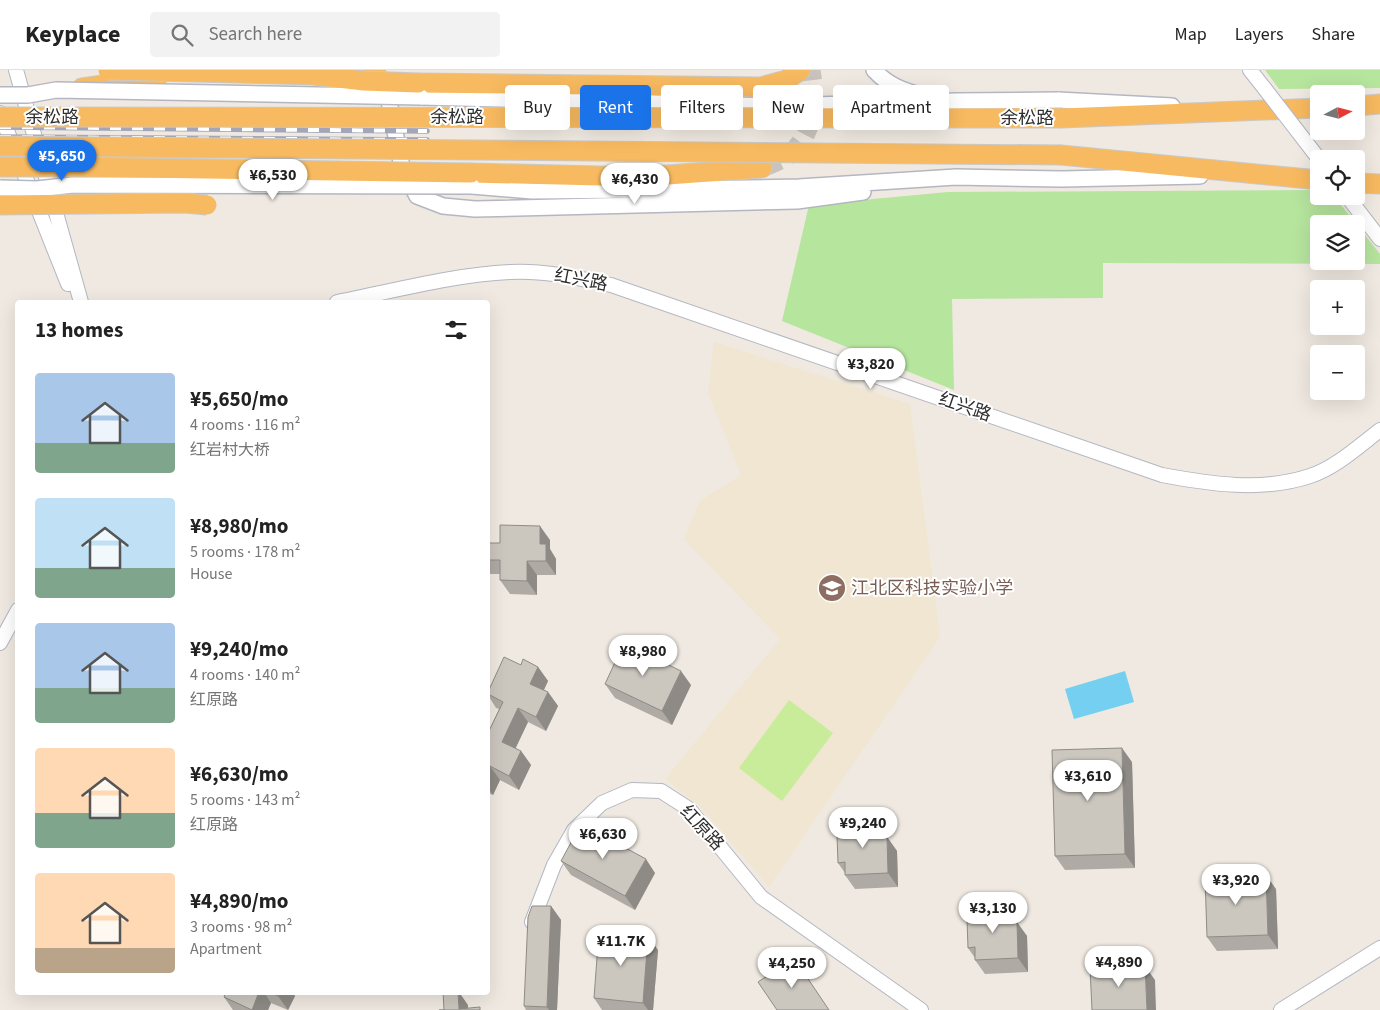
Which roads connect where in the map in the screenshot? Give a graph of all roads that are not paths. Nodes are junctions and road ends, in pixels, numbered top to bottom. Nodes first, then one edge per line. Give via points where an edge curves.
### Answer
1 (16, 70) edge
2 (108, 70) edge
3 (377, 70) edge
4 (801, 70) edge
5 (874, 70) edge
6 (1250, 70) edge
7 (224, 73) junction
8 (313, 75) junction
9 (66, 90) junction
10 (420, 90) junction
11 (0, 95) edge
12 (956, 101) junction
13 (1380, 104) edge
14 (1365, 105) edge
15 (1060, 109) junction
16 (1310, 109) edge
17 (0, 115) edge
18 (0, 146) edge
19 (1312, 150) edge
20 (0, 167) edge
21 (176, 168) junction
22 (762, 168) tunnel mouth
23 (1252, 174) junction
24 (1310, 179) edge
25 (472, 180) junction
26 (1365, 183) edge
27 (1380, 184) edge
28 (73, 185) junction
29 (0, 188) edge
30 (798, 194) junction
31 (185, 203) junction
32 (0, 205) edge
33 (207, 205) dead end
34 (1354, 205) edge
35 (1380, 239) edge
36 (74, 300) edge
37 (80, 300) edge
38 (347, 300) edge
39 (1380, 430) edge
40 (15, 616) edge
41 (0, 643) edge
42 (529, 938) edge
43 (1380, 948) edge
44 (921, 1010) edge
45 (1281, 1010) edge

1 - 37 street
2 - 7 highway, bridge
3 - 8 highway, bridge
3 - 30 main road via 388,90 402,167 417,196 443,206 475,209
4 - 10 highway via 786,80 761,87
5 - 12 main road, bridge via 901,90
6 - 19 street, bridge
7 - 8 highway, bridge
7 - 9 highway, bridge via 149,78
8 - 10 highway, bridge
9 - 10 main road, 余松路, bridge
9 - 11 main road, 余松路, bridge
10 - 12 main road, 余松路, bridge via 777,106
12 - 15 main road, 余松路, bridge
13 - 14 highway
15 - 16 highway, 余松路
15 - 17 highway, 余松路, bridge
17 - 36 street
18 - 23 highway, 余松路, bridge via 1061,155
20 - 21 highway, bridge
21 - 25 highway, bridge
21 - 28 highway, bridge
22 - 25 highway via 641,176
23 - 24 highway, 余松路
23 - 30 main road, 余松路 via 956,178
25 - 28 main road, 余松路, bridge
25 - 30 main road, 余松路 via 532,191
26 - 27 highway
28 - 29 main road, bridge via 37,189
28 - 31 main road, bridge
31 - 32 highway, bridge
31 - 33 highway, bridge
34 - 35 street
38 - 39 street, 红兴路 via 459,277 511,272 565,275 611,285 1162,475 1197,482 1276,483 1310,476 1344,458
40 - 41 street
42 - 44 street, 红原路 via 529,929 554,865 574,830 602,802 632,790 661,791 689,810 761,897
43 - 45 street

